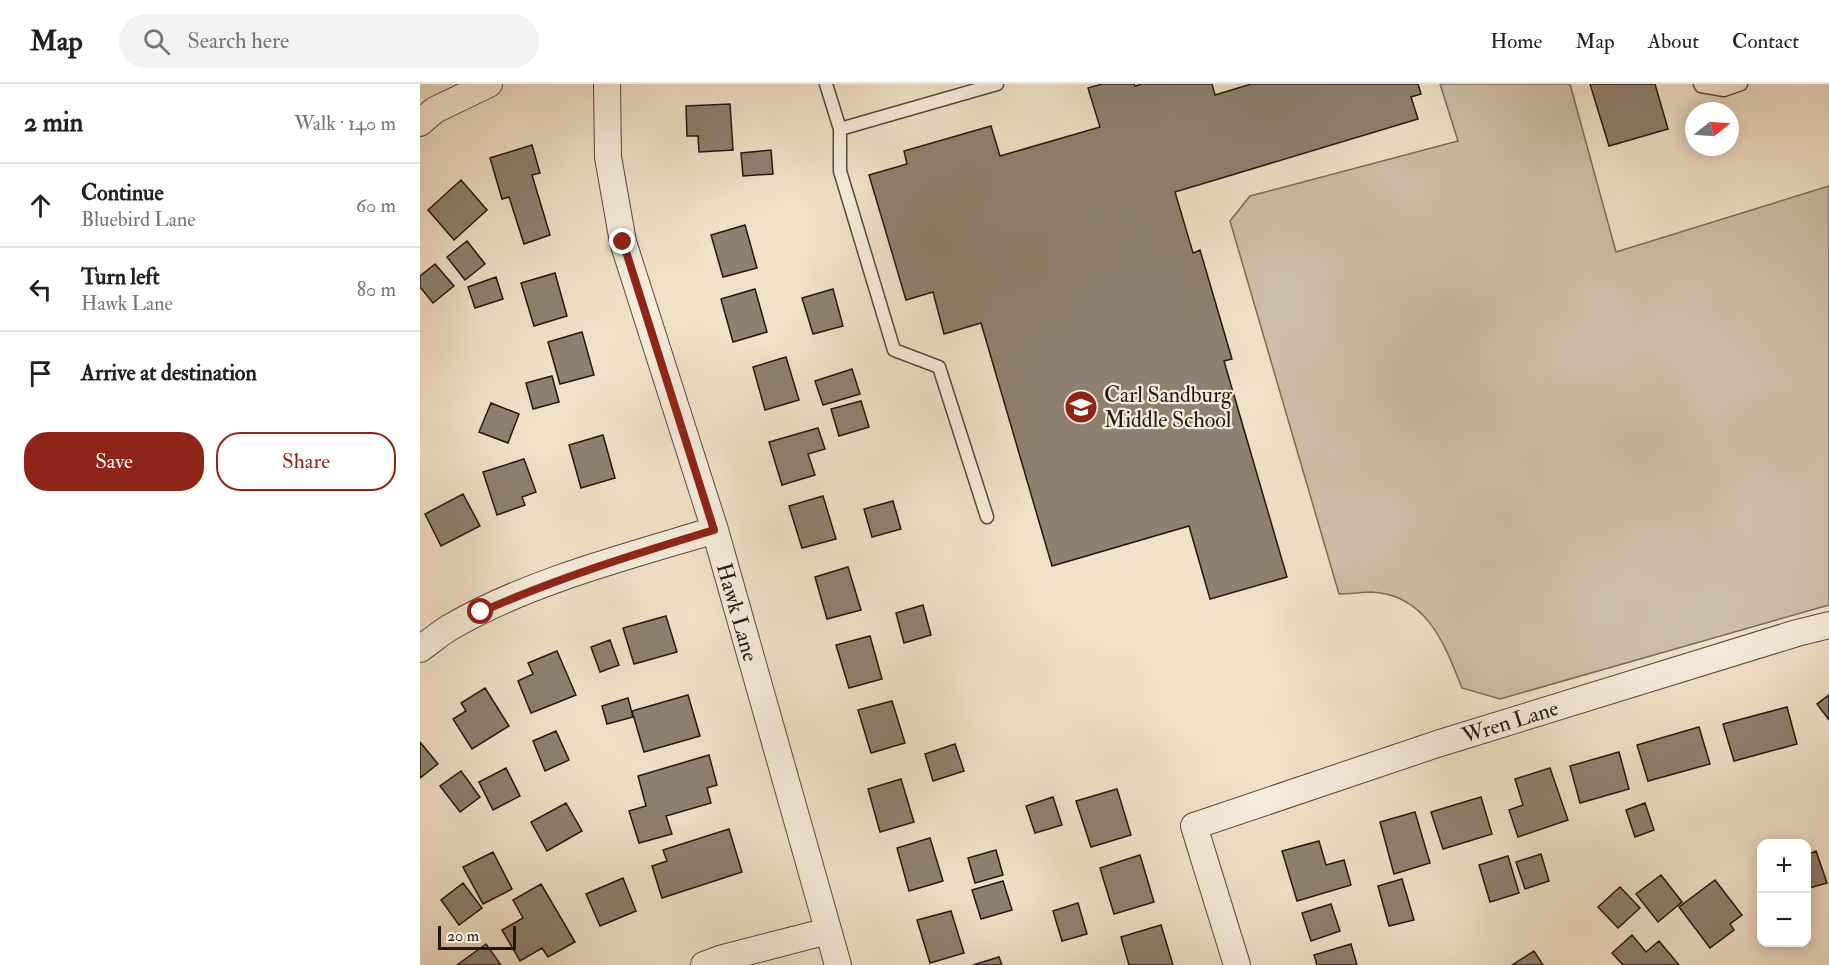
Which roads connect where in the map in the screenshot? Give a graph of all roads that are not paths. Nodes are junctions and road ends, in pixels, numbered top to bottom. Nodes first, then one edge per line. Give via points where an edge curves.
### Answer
1 (489, 84) edge
2 (607, 84) edge
3 (826, 84) edge
4 (997, 84) edge
5 (1700, 84) edge
6 (1741, 84) edge
7 (420, 123) edge
8 (840, 129) junction
9 (987, 517) dead end
10 (714, 530) junction
11 (1829, 626) edge
12 (420, 649) edge
13 (828, 931) junction
14 (704, 965) edge
15 (838, 965) edge
16 (1237, 965) edge

1 - 7 street via 435,110
2 - 10 street, Hawk Lane via 608,157 623,242
3 - 8 lane
4 - 8 lane
5 - 6 lane via 1724,90
8 - 9 lane via 840,171 894,350 939,367
10 - 12 street via 528,591 448,628
10 - 13 street, Hawk Lane
11 - 16 street, Wren Lane via 1437,744 1194,826
13 - 14 street
13 - 15 street, Hawk Lane

